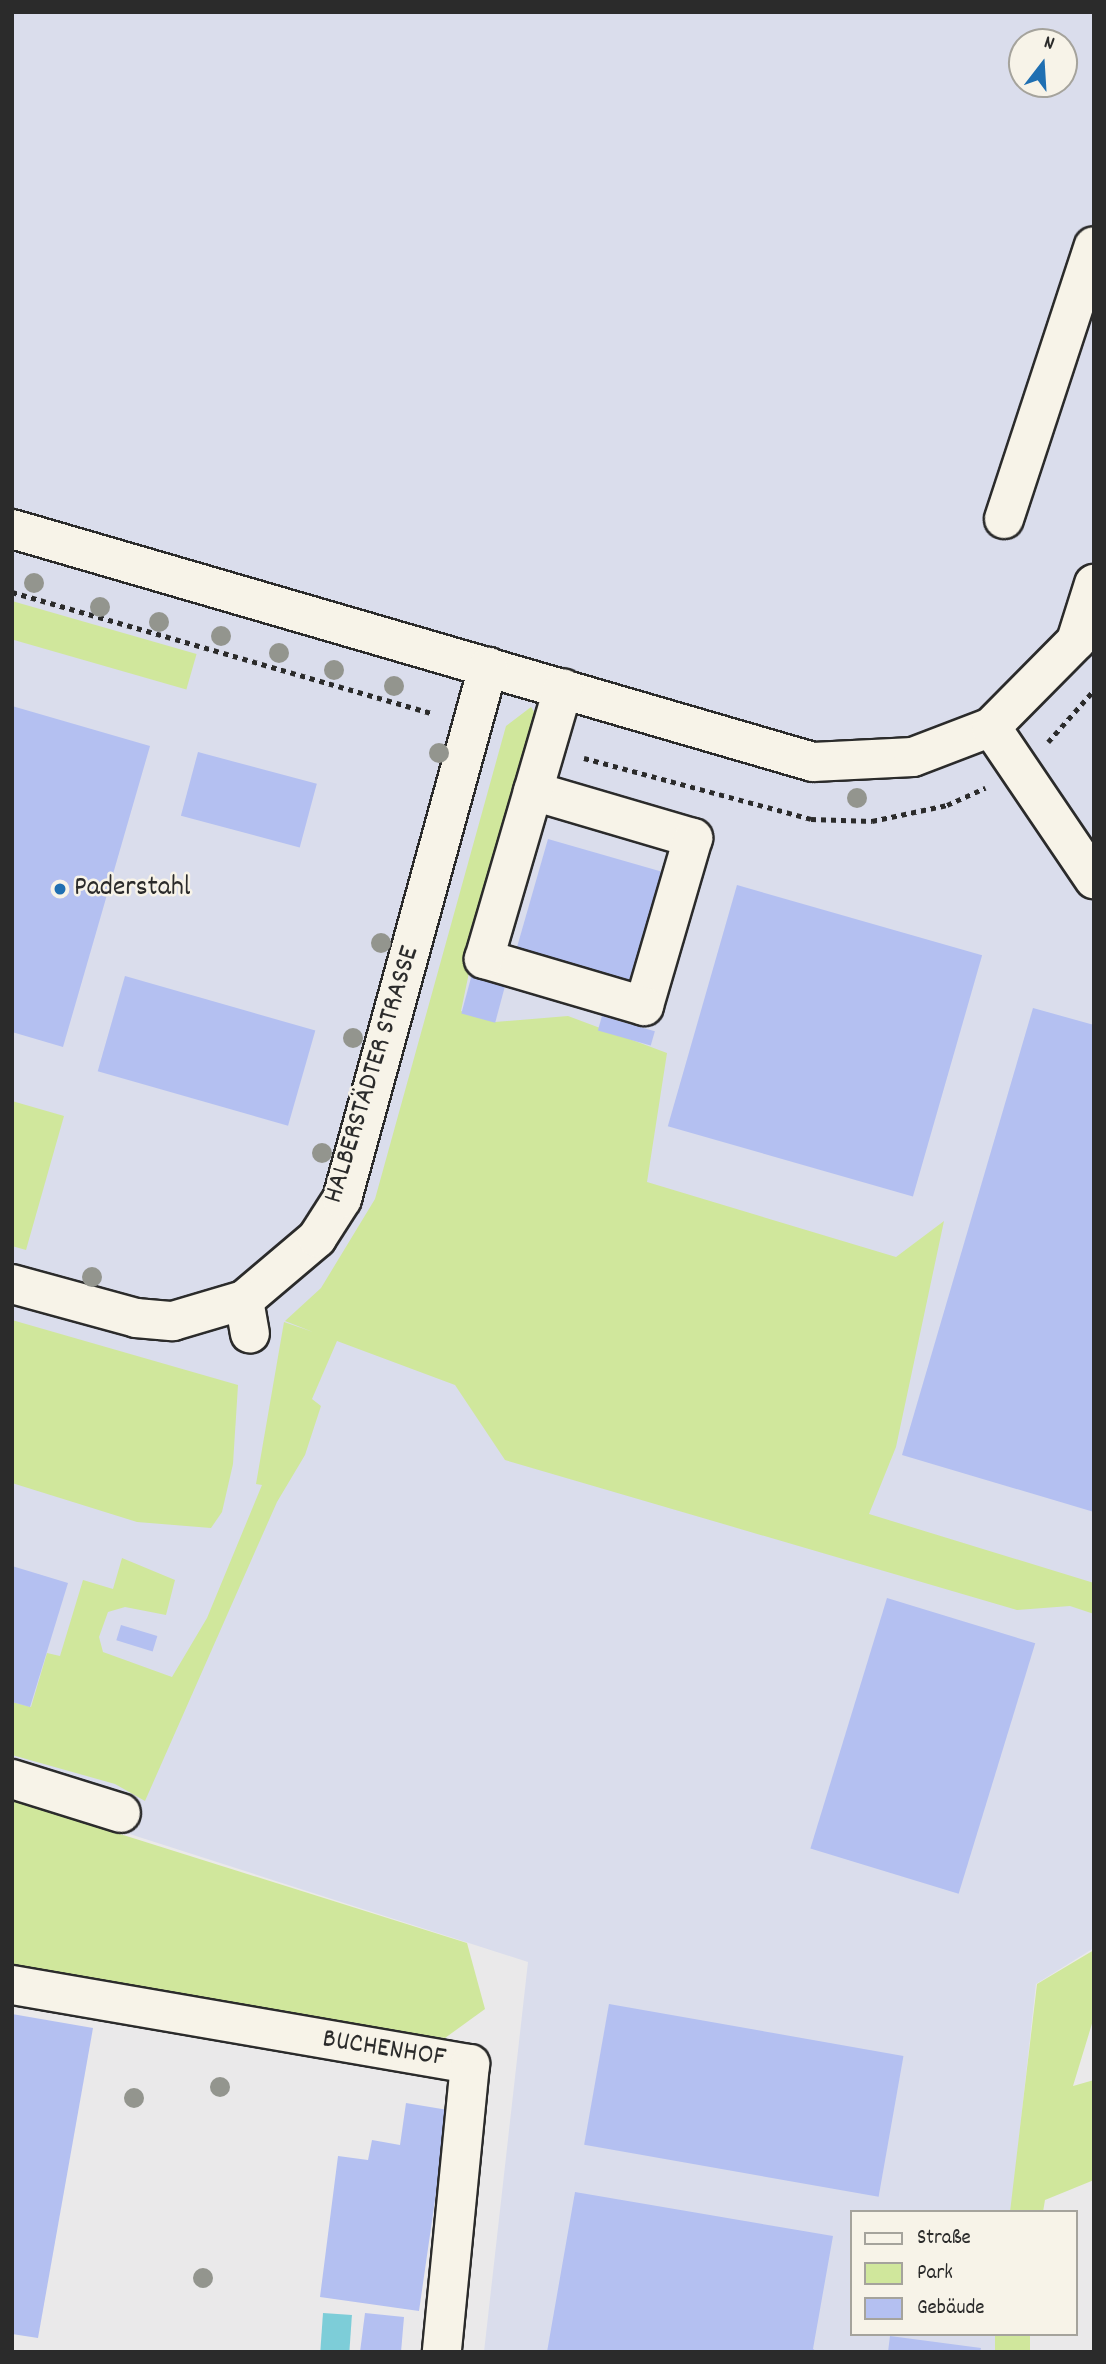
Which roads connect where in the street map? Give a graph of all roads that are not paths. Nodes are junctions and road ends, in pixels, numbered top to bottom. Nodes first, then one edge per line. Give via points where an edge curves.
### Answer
1 (1094, 246) edge
2 (1004, 519) dead end
3 (12, 529) edge
4 (1094, 584) edge
5 (488, 667) junction
6 (562, 688) junction
7 (991, 727) junction
8 (533, 792) junction
9 (1094, 879) edge
10 (12, 1284) edge
11 (12, 1779) edge
12 (121, 1813) dead end
13 (12, 1985) edge
14 (442, 2352) edge

1 - 2 street
3 - 5 street
4 - 7 street via 1076,641
5 - 6 street
5 - 10 street, HALBERSTÄDTER STRASSE via 342,1199 247,1317 136,1318
6 - 7 street via 813,762 913,757
6 - 8 street
7 - 9 street
8 - 8 street via 484,960 644,1006 693,838
11 - 12 street
13 - 14 street, BUCHENHOF via 470,2064

